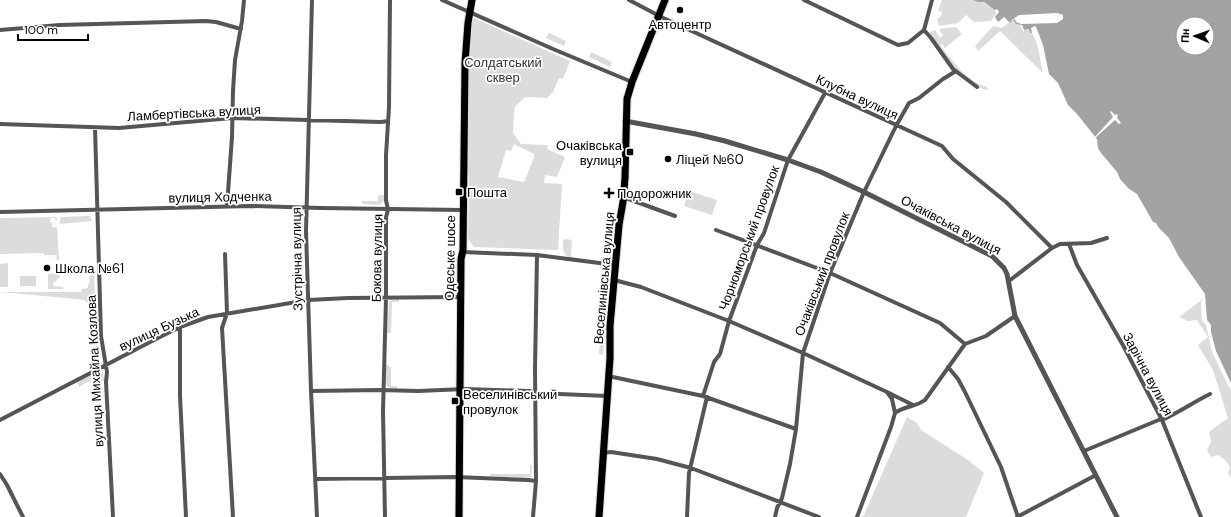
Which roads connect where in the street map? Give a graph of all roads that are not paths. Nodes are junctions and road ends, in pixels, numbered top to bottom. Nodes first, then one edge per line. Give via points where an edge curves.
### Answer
1 (244, 0) edge
2 (312, 0) edge
3 (390, 0) edge
4 (442, 0) edge
5 (472, 0) edge
6 (629, 0) edge
7 (665, 0) edge
8 (804, 0) edge
9 (932, 0) edge
10 (470, 13) junction
11 (659, 16) junction
12 (241, 29) junction
13 (0, 30) edge
14 (924, 30) junction
15 (956, 71) junction
16 (632, 82) junction
17 (977, 87) dead end
18 (826, 93) junction
19 (232, 118) junction
20 (309, 120) junction
21 (388, 121) junction
22 (626, 121) junction
23 (0, 124) edge
24 (896, 126) junction
25 (95, 128) junction
26 (788, 160) junction
27 (864, 192) junction
28 (623, 197) junction
29 (227, 206) junction
30 (306, 207) junction
31 (97, 210) junction
32 (388, 210) junction
33 (463, 210) junction
34 (0, 212) edge
35 (675, 216) dead end
36 (716, 230) dead end
37 (1107, 238) dead end
38 (1069, 244) junction
39 (757, 245) junction
40 (1052, 248) junction
41 (463, 252) junction
42 (225, 254) dead end
43 (537, 255) junction
44 (615, 265) junction
45 (830, 273) junction
46 (614, 280) junction
47 (1009, 281) junction
48 (461, 297) junction
49 (386, 298) junction
50 (308, 300) junction
51 (227, 313) junction
52 (1015, 316) junction
53 (729, 321) junction
54 (180, 327) junction
55 (965, 344) junction
56 (803, 353) junction
57 (106, 366) junction
58 (948, 367) junction
59 (608, 376) junction
60 (460, 389) junction
61 (384, 390) junction
62 (311, 391) junction
63 (887, 392) junction
64 (536, 393) junction
65 (1210, 394) dead end
66 (607, 396) junction
67 (705, 397) junction
68 (914, 405) junction
69 (895, 413) junction
70 (1162, 419) junction
71 (0, 420) edge
72 (796, 429) junction
73 (1084, 450) junction
74 (603, 453) junction
75 (691, 468) junction
76 (0, 474) edge
77 (1096, 475) junction
78 (385, 478) junction
79 (459, 478) junction
80 (316, 479) junction
81 (536, 481) junction
82 (780, 503) junction
83 (23, 517) edge
84 (113, 517) edge
85 (186, 517) edge
86 (233, 517) edge
87 (317, 517) edge
88 (385, 517) edge
89 (459, 517) edge
90 (534, 517) edge
91 (599, 517) edge
92 (687, 517) edge
93 (775, 517) edge
94 (819, 517) edge
95 (856, 517) edge
96 (1018, 517) edge
97 (1117, 517) edge
98 (1201, 517) edge

1 - 12 street
2 - 20 street, Зустрічна вулиця
3 - 21 street, Бокова вулиця
4 - 10 street
5 - 10 highway, Одеське шосе
6 - 11 street, Клубна вулиця
7 - 11 highway, Веселинівська вулиця
8 - 14 street via 898,45 908,43
9 - 14 street
10 - 16 street
10 - 33 highway, Одеське шосе via 465,63
11 - 16 highway, Веселинівська вулиця
11 - 18 street, Клубна вулиця
12 - 13 street via 206,21 113,23
12 - 19 street via 235,66
14 - 15 street
15 - 17 street
15 - 24 street, Очаківський провулок via 909,103
16 - 22 highway, Веселинівська вулиця via 627,99
18 - 24 street, Клубна вулиця
18 - 26 street, Чорноморський провулок
19 - 20 street, Ламбертівська вулиця
19 - 25 street, Ламбертівська вулиця via 140,127
19 - 29 street
20 - 21 street, Ламбертівська вулиця
20 - 30 street, Зустрічна вулиця
21 - 32 street, Бокова вулиця
22 - 26 street, Очаківська вулиця via 696,134
22 - 28 highway, Веселинівська вулиця
23 - 25 street, Ламбертівська вулиця
24 - 27 street, Очаківський провулок
24 - 40 street, Клубна вулиця via 942,146 953,159 1006,202
25 - 31 street, вулиця Михайла Козлова
26 - 27 street, Очаківська вулиця
26 - 39 street, Чорноморський провулок via 764,233
27 - 45 street, Очаківський провулок
27 - 47 street, Очаківська вулиця via 992,256 1004,268
28 - 35 street
28 - 44 highway, Веселинівська вулиця
29 - 30 street, вулиця Ходченка
29 - 31 street, вулиця Ходченка
30 - 32 street, вулиця Ходченка
30 - 50 street, Зустрічна вулиця
31 - 34 street, вулиця Ходченка
31 - 57 street, вулиця Михайла Козлова via 101,336
32 - 33 street, вулиця Ходченка
32 - 49 street, Бокова вулиця
33 - 41 highway, Одеське шосе
36 - 39 street
37 - 38 street via 1091,243
38 - 40 street via 1060,244
38 - 70 street, Зарічна вулиця via 1077,265
39 - 45 street
39 - 53 street, Чорноморський провулок
40 - 47 street
41 - 43 street
41 - 48 highway, Одеське шосе
42 - 51 street
43 - 44 street
43 - 64 street
44 - 46 highway, Веселинівська вулиця
45 - 55 street via 940,323
45 - 56 street, Очаківський провулок
46 - 53 street via 641,287
46 - 59 highway, Веселинівська вулиця
47 - 52 street, Очаківська вулиця
48 - 49 street, вулиця Бузька
48 - 60 highway, Одеське шосе
49 - 50 street, вулиця Бузька
49 - 61 street, Бокова вулиця
50 - 51 street, вулиця Бузька
50 - 62 street, Зустрічна вулиця
51 - 54 street, вулиця Бузька
51 - 86 street via 222,328
52 - 55 street via 986,336
52 - 73 street, Очаківська вулиця
53 - 56 street
53 - 67 street, Чорноморський провулок
54 - 57 street, вулиця Бузька
54 - 85 street via 180,396
55 - 58 street
56 - 63 street
56 - 72 street, Очаківський провулок
57 - 71 street, вулиця Бузька
57 - 84 street, вулиця Михайла Козлова
58 - 68 street via 925,400
58 - 96 street via 965,392 1001,467
59 - 66 highway, Веселинівська вулиця
59 - 67 street
60 - 61 street
60 - 64 street
60 - 79 highway, Одеське шосе
61 - 62 street
61 - 78 street, Бокова вулиця
62 - 80 street, Зустрічна вулиця
63 - 68 street
63 - 69 street
64 - 66 street
64 - 81 street
65 - 70 street
66 - 74 highway, Веселинівська вулиця
67 - 72 street
67 - 75 street, Чорноморський провулок
68 - 69 street
69 - 95 street
70 - 73 street
70 - 98 street, Зарічна вулиця
72 - 82 street, Очаківський провулок
73 - 77 street, Очаківська вулиця
74 - 75 street via 657,459
74 - 91 highway, Веселинівська вулиця
75 - 82 street
75 - 92 street, Чорноморський провулок
76 - 83 street
77 - 96 street
77 - 97 street, Очаківська вулиця
78 - 79 street
78 - 80 street
78 - 88 street, Бокова вулиця
79 - 81 street
79 - 89 highway, Одеське шосе
80 - 87 street, Зустрічна вулиця
81 - 90 street
82 - 93 street, Очаківський провулок
82 - 94 street

